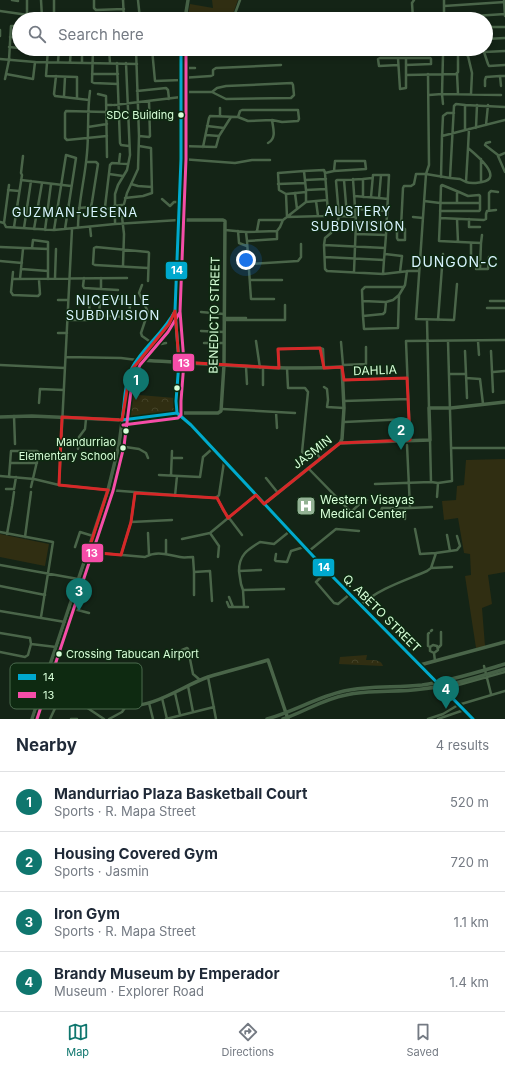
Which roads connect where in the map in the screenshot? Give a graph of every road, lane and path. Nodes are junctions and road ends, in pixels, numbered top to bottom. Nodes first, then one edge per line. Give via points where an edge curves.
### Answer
1 (7, 0) edge
2 (12, 0) edge
3 (27, 0) edge
4 (41, 0) edge
5 (54, 0) edge
6 (94, 0) edge
7 (123, 0) edge
8 (138, 0) edge
9 (188, 0) edge
10 (240, 0) edge
11 (414, 0) edge
12 (444, 0) edge
13 (18, 1) edge
14 (504, 2) edge
15 (444, 6) junction
16 (124, 9) joint
17 (0, 11) edge
18 (28, 12) edge
19 (42, 12) edge
20 (54, 12) edge
21 (139, 12) edge
22 (186, 12) edge
23 (236, 12) edge
24 (413, 12) edge
25 (444, 12) edge
26 (12, 13) edge
27 (505, 15) edge
28 (493, 16) edge
29 (12, 26) edge
30 (505, 26) edge
31 (493, 27) edge
32 (0, 30) edge
33 (0, 36) edge
34 (10, 37) joint
35 (505, 38) edge
36 (493, 39) edge
37 (9, 47) junction
38 (12, 47) edge
39 (493, 50) edge
40 (505, 51) edge
41 (47, 56) edge
42 (58, 56) edge
43 (70, 56) edge
44 (82, 56) edge
45 (92, 56) edge
46 (109, 56) edge
47 (136, 56) edge
48 (153, 56) edge
49 (181, 56) edge
50 (444, 56) edge
51 (458, 56) edge
52 (468, 56) edge
53 (485, 56) edge
54 (398, 58) junction
55 (0, 59) edge
56 (406, 59) junction
57 (9, 60) junction
58 (35, 62) junction
59 (46, 62) junction
60 (58, 62) junction
61 (70, 62) junction
62 (82, 62) junction
63 (92, 62) junction
64 (110, 63) junction
65 (117, 63) junction
66 (126, 63) junction
67 (137, 64) junction
68 (281, 65) dead end
69 (398, 65) junction
70 (406, 65) junction
71 (505, 65) edge
72 (181, 68) junction
73 (195, 68) dead end
74 (457, 73) junction
75 (6, 74) junction
76 (92, 74) junction
77 (118, 74) junction
78 (428, 74) junction
79 (443, 74) junction
80 (406, 75) junction
81 (56, 76) junction
82 (500, 76) junction
83 (505, 76) edge
84 (65, 77) junction
85 (5, 79) dead end
86 (181, 79) junction
87 (118, 84) junction
88 (485, 86) dead end
89 (501, 86) dead end
90 (90, 91) dead end
91 (137, 91) junction
92 (181, 92) junction
93 (212, 92) junction
94 (98, 94) dead end
95 (442, 94) junction
96 (458, 94) junction
97 (471, 94) junction
98 (429, 95) junction
99 (501, 95) dead end
100 (64, 96) junction
101 (181, 97) junction
102 (77, 98) junction
103 (169, 99) junction
104 (89, 100) junction
105 (149, 101) junction
106 (138, 102) junction
107 (128, 103) junction
108 (118, 104) junction
109 (443, 104) dead end
110 (106, 105) junction
111 (465, 105) junction
112 (477, 105) junction
113 (488, 105) junction
114 (505, 107) edge
115 (220, 108) dead end
116 (88, 112) junction
117 (106, 112) junction
118 (454, 114) junction
119 (220, 116) junction
120 (231, 117) junction
121 (238, 117) junction
122 (272, 120) junction
123 (505, 120) edge
124 (107, 124) junction
125 (486, 125) junction
126 (207, 126) junction
127 (88, 127) junction
128 (224, 128) junction
129 (476, 128) junction
130 (469, 129) junction
131 (465, 130) junction
132 (452, 133) junction
133 (206, 135) junction
134 (107, 136) junction
135 (140, 136) junction
136 (219, 136) junction
137 (442, 136) junction
138 (87, 139) junction
139 (490, 142) dead end
140 (268, 143) dead end
141 (129, 146) junction
142 (139, 146) junction
143 (181, 146) junction
144 (203, 147) junction
145 (468, 148) junction
146 (505, 153) edge
147 (120, 154) dead end
148 (498, 155) junction
149 (23, 156) dead end
150 (107, 157) dead end
151 (481, 158) junction
152 (181, 159) junction
153 (270, 160) dead end
154 (86, 162) junction
155 (118, 163) junction
156 (128, 164) junction
157 (304, 171) junction
158 (334, 171) junction
159 (325, 172) junction
160 (505, 172) edge
161 (109, 174) junction
162 (426, 174) junction
163 (381, 175) junction
164 (124, 176) junction
165 (441, 177) junction
166 (372, 178) junction
167 (450, 178) junction
168 (326, 179) junction
169 (353, 179) junction
170 (363, 179) junction
171 (21, 180) junction
172 (344, 180) junction
173 (31, 181) junction
174 (305, 181) junction
175 (466, 182) junction
176 (480, 182) junction
177 (42, 183) junction
178 (51, 184) junction
179 (132, 184) junction
180 (278, 184) junction
181 (9, 185) dead end
182 (61, 185) junction
183 (71, 186) junction
184 (152, 187) junction
185 (326, 189) junction
186 (8, 190) junction
187 (19, 191) junction
188 (306, 191) junction
189 (459, 192) junction
190 (498, 192) dead end
191 (286, 194) junction
192 (296, 194) junction
193 (354, 196) junction
194 (363, 197) junction
195 (125, 198) junction
196 (371, 198) junction
197 (379, 198) junction
198 (162, 199) dead end
199 (388, 199) junction
200 (327, 200) junction
201 (316, 201) junction
202 (424, 201) junction
203 (180, 202) junction
204 (306, 202) junction
205 (440, 202) junction
206 (457, 202) junction
207 (480, 203) junction
208 (114, 207) junction
209 (79, 208) junction
210 (297, 209) junction
211 (356, 209) junction
212 (387, 210) junction
213 (489, 210) junction
214 (496, 210) dead end
215 (440, 211) junction
216 (318, 216) junction
217 (339, 216) junction
218 (347, 216) junction
219 (122, 217) dead end
220 (287, 217) junction
221 (356, 217) junction
222 (413, 217) dead end
223 (423, 218) junction
224 (440, 218) junction
225 (457, 219) junction
226 (469, 219) junction
227 (179, 220) junction
228 (283, 220) junction
229 (0, 222) edge
230 (356, 222) junction
231 (4, 223) junction
232 (115, 224) junction
233 (122, 224) junction
234 (386, 224) junction
235 (14, 227) junction
236 (90, 227) junction
237 (401, 227) junction
238 (24, 228) junction
239 (78, 228) junction
240 (480, 228) dead end
241 (34, 229) junction
242 (65, 229) junction
243 (72, 229) junction
244 (45, 230) junction
245 (54, 230) junction
246 (225, 230) junction
247 (277, 230) junction
248 (238, 231) junction
249 (258, 231) junction
250 (246, 232) junction
251 (356, 234) junction
252 (482, 234) dead end
253 (386, 235) junction
254 (91, 236) dead end
255 (247, 241) junction
256 (458, 242) junction
257 (471, 243) junction
258 (481, 243) junction
259 (301, 244) dead end
260 (324, 245) junction
261 (247, 246) junction
262 (355, 246) junction
263 (0, 247) edge
264 (32, 248) junction
265 (385, 248) junction
266 (23, 249) junction
267 (48, 249) junction
268 (56, 249) dead end
269 (124, 250) junction
270 (385, 254) junction
271 (443, 254) dead end
272 (325, 257) junction
273 (489, 257) dead end
274 (354, 259) junction
275 (384, 260) junction
276 (0, 261) edge
277 (22, 263) junction
278 (249, 264) junction
279 (123, 266) junction
280 (471, 266) dead end
281 (148, 268) junction
282 (21, 269) junction
283 (476, 269) dead end
284 (480, 269) junction
285 (48, 271) junction
286 (407, 271) junction
287 (419, 271) junction
288 (13, 272) dead end
289 (354, 272) junction
290 (400, 272) junction
291 (383, 274) junction
292 (55, 278) junction
293 (69, 278) junction
294 (84, 278) junction
295 (101, 278) junction
296 (127, 278) dead end
297 (12, 279) junction
298 (20, 279) junction
299 (48, 279) junction
300 (40, 280) junction
301 (250, 280) junction
302 (282, 280) dead end
303 (148, 281) dead end
304 (457, 284) dead end
305 (142, 285) dead end
306 (404, 287) junction
307 (101, 289) junction
308 (118, 290) dead end
309 (399, 295) junction
310 (274, 299) dead end
311 (58, 300) dead end
312 (68, 300) junction
313 (363, 301) junction
314 (490, 301) dead end
315 (505, 301) edge
316 (386, 302) junction
317 (84, 303) dead end
318 (285, 305) dead end
319 (487, 308) dead end
320 (505, 308) edge
321 (175, 311) junction
322 (201, 312) dead end
323 (99, 315) junction
324 (363, 316) junction
325 (90, 317) junction
326 (224, 317) junction
327 (67, 320) junction
328 (427, 320) junction
329 (438, 320) junction
330 (201, 331) dead end
331 (58, 332) dead end
332 (224, 332) junction
333 (67, 333) junction
334 (505, 340) edge
335 (256, 341) dead end
336 (427, 341) junction
337 (448, 341) junction
338 (478, 341) junction
339 (153, 342) junction
340 (204, 342) dead end
341 (340, 342) dead end
342 (166, 343) dead end
343 (224, 343) junction
344 (366, 347) dead end
345 (465, 351) dead end
346 (491, 351) dead end
347 (479, 355) dead end
348 (66, 357) junction
349 (137, 360) junction
350 (179, 362) junction
351 (0, 365) edge
352 (224, 365) junction
353 (343, 366) junction
354 (246, 367) junction
355 (65, 368) junction
356 (261, 368) junction
357 (279, 368) junction
358 (287, 368) junction
359 (324, 368) junction
360 (505, 371) edge
361 (493, 372) junction
362 (450, 374) junction
363 (466, 374) junction
364 (407, 378) junction
365 (466, 378) junction
366 (344, 380) junction
367 (247, 384) dead end
368 (263, 385) dead end
369 (324, 387) dead end
370 (64, 390) junction
371 (493, 392) dead end
372 (467, 398) dead end
373 (408, 399) junction
374 (344, 401) junction
375 (505, 402) edge
376 (39, 403) dead end
377 (483, 404) junction
378 (344, 408) junction
379 (429, 408) junction
380 (451, 408) junction
381 (222, 409) junction
382 (276, 412) junction
383 (177, 413) junction
384 (294, 413) dead end
385 (0, 416) edge
386 (14, 416) junction
387 (62, 417) junction
388 (86, 419) junction
389 (408, 419) junction
390 (122, 420) junction
391 (344, 422) junction
392 (277, 428) dead end
393 (410, 440) junction
394 (430, 440) junction
395 (340, 443) junction
396 (15, 444) dead end
397 (407, 445) dead end
398 (119, 446) junction
399 (451, 448) junction
400 (505, 448) edge
401 (78, 449) dead end
402 (212, 449) junction
403 (172, 451) dead end
404 (148, 458) dead end
405 (172, 458) junction
406 (182, 458) dead end
407 (320, 458) junction
408 (224, 462) junction
409 (10, 463) junction
410 (37, 463) junction
411 (308, 468) junction
412 (159, 475) dead end
413 (171, 475) junction
414 (0, 476) edge
415 (9, 476) junction
416 (177, 476) junction
417 (16, 477) junction
418 (266, 478) dead end
419 (34, 479) junction
420 (431, 482) junction
421 (408, 483) junction
422 (438, 483) junction
423 (375, 484) dead end
424 (59, 485) junction
425 (31, 486) dead end
426 (6, 489) dead end
427 (108, 490) junction
428 (14, 492) dead end
429 (31, 492) dead end
430 (135, 493) junction
431 (278, 493) junction
432 (175, 496) junction
433 (256, 496) junction
434 (217, 497) junction
435 (437, 497) dead end
436 (368, 500) dead end
437 (264, 504) junction
438 (432, 507) dead end
439 (410, 508) junction
440 (404, 509) junction
441 (380, 513) dead end
442 (228, 518) junction
443 (405, 519) dead end
444 (172, 520) dead end
445 (131, 522) junction
446 (415, 529) dead end
447 (290, 531) junction
448 (358, 531) dead end
449 (0, 532) edge
450 (148, 533) dead end
451 (210, 533) junction
452 (6, 534) junction
453 (242, 535) dead end
454 (447, 535) dead end
455 (94, 536) junction
456 (457, 536) dead end
457 (25, 538) junction
458 (182, 539) dead end
459 (166, 540) dead end
460 (75, 547) dead end
461 (305, 547) junction
462 (309, 551) junction
463 (450, 551) junction
464 (88, 552) junction
465 (166, 553) junction
466 (436, 553) junction
467 (276, 554) dead end
468 (120, 555) junction
469 (149, 555) junction
470 (218, 557) dead end
471 (0, 565) edge
472 (452, 567) dead end
473 (431, 568) junction
474 (261, 570) dead end
475 (327, 570) junction
476 (194, 572) junction
477 (239, 572) junction
478 (49, 574) junction
479 (80, 579) junction
480 (0, 586) edge
481 (243, 590) junction
482 (284, 590) dead end
483 (45, 594) junction
484 (350, 594) junction
485 (194, 596) dead end
486 (229, 598) dead end
487 (212, 601) dead end
488 (227, 602) dead end
489 (361, 605) junction
490 (244, 606) junction
491 (233, 607) junction
492 (248, 607) dead end
493 (70, 608) junction
494 (0, 611) edge
495 (89, 613) dead end
496 (41, 617) junction
497 (65, 622) junction
498 (431, 631) dead end
499 (441, 632) dead end
500 (0, 633) edge
501 (505, 642) edge
502 (31, 644) junction
503 (56, 646) junction
504 (430, 647) junction
505 (438, 648) junction
506 (182, 650) dead end
507 (0, 652) edge
508 (434, 653) junction
509 (436, 661) junction
510 (51, 663) edge
511 (505, 664) edge
512 (420, 665) junction
513 (497, 667) junction
514 (484, 668) junction
515 (505, 669) edge
516 (499, 671) junction
517 (505, 672) edge
518 (474, 673) junction
519 (486, 676) junction
520 (208, 677) junction
521 (475, 677) junction
522 (200, 680) junction
523 (449, 682) junction
524 (436, 683) junction
525 (188, 686) junction
526 (440, 686) junction
527 (424, 687) junction
528 (443, 690) junction
529 (505, 691) edge
530 (175, 693) junction
531 (491, 694) junction
532 (162, 698) junction
533 (149, 702) junction
534 (142, 704) edge
535 (458, 704) junction
536 (214, 707) junction
537 (35, 709) edge
538 (55, 709) edge
539 (89, 709) edge
540 (124, 709) edge
541 (464, 710) junction
542 (193, 712) junction
543 (180, 715) junction
544 (287, 717) edge
545 (280, 718) edge
546 (32, 719) edge
547 (50, 719) edge
548 (71, 719) edge
549 (77, 719) edge
550 (104, 719) edge
551 (109, 719) edge
552 (153, 719) edge
553 (167, 719) edge
554 (216, 719) edge
555 (266, 719) edge
556 (428, 719) edge
557 (438, 719) edge
558 (473, 719) edge

1 - 2 street
2 - 13 street
3 - 18 street
4 - 19 street
5 - 20 street
6 - 16 street via 96,10
7 - 16 street
8 - 21 street
9 - 22 main road
10 - 23 street
11 - 24 street
12 - 15 street
14 - 15 street
14 - 27 street
15 - 25 street
17 - 26 street
27 - 28 street
29 - 34 street
30 - 31 street
32 - 33 street
34 - 37 street
35 - 36 street
37 - 38 street
37 - 57 street
39 - 40 street
41 - 59 street
42 - 60 street
43 - 61 street
44 - 62 street
45 - 63 street
46 - 64 street
47 - 67 street
48 - 86 street via 155,82
49 - 72 main road
50 - 79 street
51 - 74 street
52 - 97 street via 472,72
53 - 71 street via 489,66
54 - 56 street
54 - 69 street
54 - 69 street via 378,59 379,66
55 - 57 street
56 - 70 street
56 - 70 street via 430,58 431,64
57 - 58 street
57 - 75 street
58 - 59 street
58 - 75 street via 33,79
59 - 60 street
59 - 81 street via 45,77
60 - 61 street
61 - 62 street
62 - 63 street
63 - 64 street
63 - 76 street
64 - 65 street
65 - 66 street
65 - 77 street
66 - 67 street
66 - 107 street
67 - 91 street
68 - 86 street via 216,68 211,76
69 - 80 street via 400,89 406,88
70 - 80 street
72 - 73 street
72 - 86 main road
74 - 79 street
74 - 96 street
75 - 85 street
76 - 77 street
76 - 87 street via 93,83
77 - 87 street
78 - 79 street
78 - 80 street
78 - 98 street
79 - 95 street
81 - 84 street
81 - 100 street via 54,95
82 - 83 street
82 - 88 street via 486,77
82 - 89 street
84 - 100 street
84 - 102 street via 78,77
86 - 92 main road
87 - 108 street
90 - 104 street
91 - 103 street via 166,88
91 - 106 street
92 - 93 street
92 - 101 main road
93 - 93 street via 226,99 291,98 294,94 292,83 226,86
94 - 110 street via 105,95
95 - 96 street
95 - 98 street
95 - 109 street
96 - 97 street
97 - 99 street
98 - 162 street via 429,163
100 - 102 street
101 - 103 street
101 - 143 main road
102 - 104 street
103 - 105 street
104 - 116 street
105 - 106 street
105 - 135 street via 150,136
106 - 107 street
106 - 135 street
107 - 108 street
107 - 141 street
108 - 110 street
108 - 141 street via 120,145
110 - 117 street
111 - 112 street
111 - 118 street via 455,105
111 - 131 street
112 - 113 street
112 - 129 street
113 - 114 street
113 - 125 street
115 - 119 street
116 - 117 street
116 - 127 street
116 - 138 street via 65,113 66,140
117 - 124 street
118 - 132 street
118 - 137 street via 447,113 443,116
119 - 120 street
119 - 126 street via 210,116
120 - 121 street
120 - 128 street
121 - 122 street via 248,121
121 - 122 street via 242,110 297,110 299,119 282,122
122 - 140 street via 273,138
123 - 125 street
124 - 127 street
124 - 134 street
125 - 129 street
126 - 128 street
126 - 133 street
127 - 138 street
128 - 136 street
129 - 130 street
130 - 131 street
130 - 145 street
131 - 132 street
132 - 137 street
132 - 167 street
133 - 136 street
133 - 144 street
134 - 138 street
134 - 150 street
135 - 142 street
136 - 144 street via 217,146
137 - 165 street
138 - 154 street
139 - 148 street via 485,144
141 - 156 street
142 - 179 street via 138,169
142 - 184 street via 151,148
143 - 144 street
143 - 152 main road
145 - 151 street
145 - 175 street
146 - 148 street
147 - 155 street
148 - 160 street
149 - 171 street
151 - 176 street
151 - 176 street via 490,175 487,181
152 - 153 street via 235,163
152 - 203 main road
154 - 209 street
154 - 209 street via 97,163 91,207
155 - 156 street
155 - 161 street via 111,164
156 - 164 street
157 - 159 street
157 - 174 street
157 - 180 street via 278,173
158 - 158 street via 365,169 365,162 335,162
158 - 159 street
159 - 168 street
161 - 164 street
161 - 208 street via 105,207
162 - 165 street
162 - 202 street
162 - 237 street via 416,174 414,184 403,188
163 - 166 street via 372,175
163 - 197 street
163 - 199 street via 389,175
164 - 208 street via 115,194
165 - 167 street
166 - 170 street
166 - 196 street
167 - 175 street
168 - 174 street
168 - 185 street
169 - 170 street
169 - 172 street
169 - 193 street
170 - 194 street
171 - 173 street
171 - 187 street
172 - 217 street via 336,181
172 - 218 street
173 - 177 street
173 - 238 street
174 - 180 street
174 - 188 street
175 - 176 street
177 - 178 street
177 - 241 street
178 - 182 street
178 - 244 street
179 - 184 street
179 - 195 street
180 - 191 street via 279,190
181 - 186 street
182 - 183 street
182 - 183 street via 66,155 76,158
182 - 245 street
183 - 242 street
184 - 195 street via 150,194
185 - 188 street
185 - 200 street
186 - 187 street
186 - 231 street
187 - 235 street
188 - 192 street
188 - 204 street
189 - 205 street via 441,186
189 - 206 street
189 - 207 street via 468,196 480,196
190 - 213 street via 490,192
191 - 192 street
191 - 220 street
192 - 210 street
193 - 194 street
193 - 211 street
194 - 196 street
195 - 208 street via 123,205
196 - 197 street
197 - 199 street
198 - 203 street via 170,206 174,202
199 - 212 street
200 - 201 street
200 - 216 street via 328,213 326,216
201 - 204 street
201 - 216 street
202 - 205 street
202 - 223 street
203 - 227 main road
204 - 210 street
205 - 206 street
205 - 215 street
206 - 207 street
207 - 215 street via 479,211
208 - 232 street
209 - 239 street
210 - 220 street
211 - 212 street
211 - 221 street
212 - 234 street
213 - 214 street
213 - 226 street via 486,219
215 - 224 street
216 - 220 street
217 - 218 street
217 - 260 street via 332,225 331,233 324,238
218 - 221 street
219 - 233 street
220 - 228 street
221 - 230 street
222 - 223 street
223 - 287 street
224 - 225 street
224 - 256 street via 439,241
225 - 226 street
225 - 256 street
226 - 240 street via 469,227
227 - 233 street
227 - 246 street via 223,220
227 - 321 main road
228 - 247 street
228 - 249 street via 259,220
229 - 231 street
230 - 234 street
230 - 251 street
231 - 235 street via 6,227
232 - 233 street
232 - 236 street
233 - 269 street
234 - 253 street
235 - 238 street
236 - 239 street
236 - 254 street
237 - 237 street via 406,229 405,240 397,238 397,228
238 - 241 street
239 - 243 street
241 - 244 street
242 - 243 street
242 - 245 street
243 - 293 street
244 - 245 street
246 - 248 street
246 - 326 street, BENEDICTO STREET
247 - 249 street
247 - 255 street via 275,240
248 - 250 street
248 - 261 street via 239,244
249 - 250 street
250 - 255 street
251 - 253 street
251 - 262 street
252 - 258 street
253 - 265 street
255 - 261 street
256 - 257 street
257 - 258 street
257 - 280 street
258 - 284 street
259 - 278 street via 301,257 298,261
260 - 262 street
260 - 272 street
261 - 278 street
262 - 265 street
262 - 274 street
263 - 266 street
264 - 266 street
264 - 267 street
264 - 267 street via 33,240 47,242
265 - 270 street
266 - 277 street
267 - 285 street
268 - 292 street
269 - 279 street
269 - 279 street via 95,248 93,264
269 - 281 street via 148,252
270 - 275 street
270 - 290 street via 402,256
271 - 329 street
272 - 274 street
272 - 289 street via 326,271
273 - 284 street via 488,269
274 - 275 street
274 - 289 street
275 - 291 street
276 - 277 street
277 - 282 street
278 - 301 street
279 - 281 street
281 - 303 street
282 - 285 street
282 - 298 street
283 - 284 street
285 - 299 street
286 - 287 street
286 - 290 street
286 - 306 street
287 - 328 street via 415,318
288 - 297 street
289 - 291 street
290 - 291 street
292 - 293 street
292 - 299 street
293 - 294 street
293 - 312 street
294 - 295 street
294 - 307 street via 84,288
295 - 296 street
295 - 307 street
297 - 298 street
297 - 300 street via 13,295 37,297 40,294
298 - 300 street
299 - 300 street
301 - 302 street
301 - 310 street via 251,299
304 - 329 street via 454,319
305 - 339 street via 139,294 148,312 141,333
306 - 309 street
306 - 313 street via 365,287 362,290
307 - 308 street
309 - 316 street
309 - 324 street via 398,328 364,329
311 - 312 street
312 - 327 street
313 - 316 street
313 - 324 street
314 - 315 street
316 - 324 street via 383,314
317 - 325 street via 89,304
318 - 326 street via 285,319
319 - 320 street
321 - 339 main road via 169,324
321 - 350 main road
322 - 326 street
323 - 323 street via 126,317 129,315 130,305 121,299 103,298 100,300
323 - 325 street
325 - 327 street via 87,320
326 - 332 street, BENEDICTO STREET
327 - 333 street
328 - 329 street
328 - 336 street
330 - 332 street
331 - 333 street
332 - 343 street, BENEDICTO STREET
333 - 348 street
334 - 338 street
335 - 356 street
336 - 337 street
336 - 364 street via 406,341
336 - 379 street
337 - 338 street
337 - 362 street
338 - 347 street
339 - 342 street
339 - 349 main road
340 - 343 street
341 - 353 street
343 - 352 street, BENEDICTO STREET
344 - 353 street via 366,364
345 - 363 street
346 - 361 street
348 - 349 street
348 - 355 street
349 - 350 street
349 - 390 main road via 127,382
350 - 352 street
350 - 383 main road
351 - 355 street
352 - 354 street
352 - 381 street, BENEDICTO STREET
353 - 359 street
353 - 366 street
354 - 356 street
354 - 367 street
355 - 370 street
356 - 357 street
356 - 368 street
357 - 358 street
357 - 359 street via 278,349 320,348 323,349
358 - 359 street
358 - 407 street via 288,388 305,388 308,392 302,452 317,454
360 - 361 street
361 - 371 street
362 - 363 street
362 - 380 street
363 - 365 street
364 - 366 street, DAHLIA
364 - 373 street
365 - 372 street
365 - 377 street via 480,379
366 - 374 street
369 - 378 street via 327,389 327,407
370 - 376 street via 40,389
370 - 387 street
373 - 374 street
373 - 389 street
374 - 378 street
375 - 377 street
377 - 380 street
378 - 391 street
379 - 380 street
379 - 394 street
380 - 399 street
381 - 382 street
381 - 383 street via 218,413
382 - 384 street
382 - 392 street
383 - 390 main road
383 - 402 main road, Q. ABETO STREET
385 - 386 main road
386 - 387 main road
386 - 396 street
387 - 388 main road
387 - 424 street
388 - 390 main road
388 - 401 street via 85,429 79,437
389 - 391 street
389 - 393 street
390 - 398 main road
391 - 395 street
393 - 394 street, JASMIN
393 - 395 street, JASMIN
394 - 420 street
395 - 407 street, JASMIN
397 - 421 street
398 - 404 street via 139,449 146,453
398 - 427 main road
399 - 400 street
399 - 422 street via 452,482
402 - 408 main road, Q. ABETO STREET
402 - 416 street via 204,457 200,476
403 - 405 street
405 - 406 street
405 - 413 street
407 - 411 street, JASMIN
408 - 433 main road, Q. ABETO STREET
408 - 434 street
409 - 410 street
409 - 410 street via 13,450 37,450
409 - 415 street
410 - 419 street
411 - 431 street, JASMIN
411 - 436 street via 350,510
412 - 413 street
413 - 416 street
414 - 415 street
415 - 417 street
416 - 432 street
417 - 419 street
417 - 426 street via 14,489
418 - 431 street
419 - 424 street
419 - 425 street
420 - 421 street
420 - 422 street
421 - 423 street
421 - 439 street
422 - 435 street
424 - 427 street
427 - 430 street
427 - 455 main road
428 - 452 street
429 - 457 street
430 - 432 street
430 - 445 street
431 - 437 street, JASMIN
432 - 434 street
433 - 437 main road, Q. ABETO STREET
433 - 442 street
434 - 442 street
437 - 447 main road, Q. ABETO STREET
438 - 439 street
439 - 440 street
440 - 441 street via 382,508
440 - 443 street
442 - 451 street
442 - 453 street
444 - 445 street
445 - 468 street
446 - 466 street via 420,554
447 - 461 main road, Q. ABETO STREET
447 - 477 street via 274,544 260,542 243,554 239,562
448 - 462 street via 336,529
449 - 452 street
450 - 469 street
451 - 458 street
451 - 470 street via 219,546
452 - 457 street
454 - 463 street
455 - 460 street via 80,532
455 - 464 main road
456 - 463 street via 459,548
457 - 478 street via 53,542
459 - 465 street
461 - 462 main road, Q. ABETO STREET
461 - 467 street via 291,551 287,562 276,561
462 - 475 main road, Q. ABETO STREET
463 - 466 street
464 - 468 street
464 - 479 main road
465 - 469 street
465 - 476 street via 179,557 193,557
466 - 473 street
468 - 469 street
471 - 478 street
472 - 473 street
473 - 489 street via 390,586
474 - 477 street
475 - 484 main road, Q. ABETO STREET
475 - 484 street via 316,582 334,603 338,604
476 - 485 street
476 - 487 street via 210,571
477 - 481 street
478 - 479 street
478 - 483 street
479 - 493 main road
480 - 483 street
481 - 482 street
481 - 490 street
483 - 496 street
484 - 489 main road, Q. ABETO STREET
486 - 491 street
488 - 491 street via 229,607
489 - 512 main road, Q. ABETO STREET
490 - 491 street
490 - 492 street
493 - 495 street
493 - 497 main road
494 - 496 street
496 - 497 street
497 - 503 main road
498 - 504 street via 428,634
499 - 505 street via 441,645
500 - 502 street via 30,638
501 - 509 street
502 - 503 street
502 - 507 street via 27,657
503 - 510 main road
504 - 505 street via 435,645
504 - 508 street via 430,651
505 - 508 street
506 - 522 street via 188,649 193,674
508 - 509 street
509 - 512 street
511 - 513 main road
512 - 524 main road, Q. ABETO STREET
513 - 514 main road
513 - 516 main road via 495,670
514 - 518 main road
514 - 519 street
515 - 516 main road
516 - 519 main road
517 - 519 street
518 - 521 main road via 477,674
518 - 523 main road
519 - 521 main road
519 - 528 street
519 - 531 street
520 - 522 street
520 - 536 street
520 - 544 street via 268,660
521 - 523 main road
522 - 525 street
523 - 524 main road
523 - 526 main road
524 - 526 main road, Q. ABETO STREET
524 - 527 main road
525 - 530 street
525 - 542 street
526 - 527 main road
526 - 528 main road, Q. ABETO STREET
527 - 544 main road via 348,694 297,711
528 - 535 main road, Q. ABETO STREET
529 - 531 street
530 - 532 street
530 - 543 street
531 - 535 street
532 - 533 street
532 - 553 street
533 - 534 street
533 - 552 street
535 - 541 main road, Q. ABETO STREET
535 - 556 street via 443,714
536 - 542 street
536 - 554 street
537 - 546 main road
538 - 547 street
539 - 550 street
540 - 551 street
541 - 557 street
541 - 558 main road, Q. ABETO STREET
542 - 543 street
543 - 553 street
544 - 545 main road
545 - 555 main road
548 - 549 street

